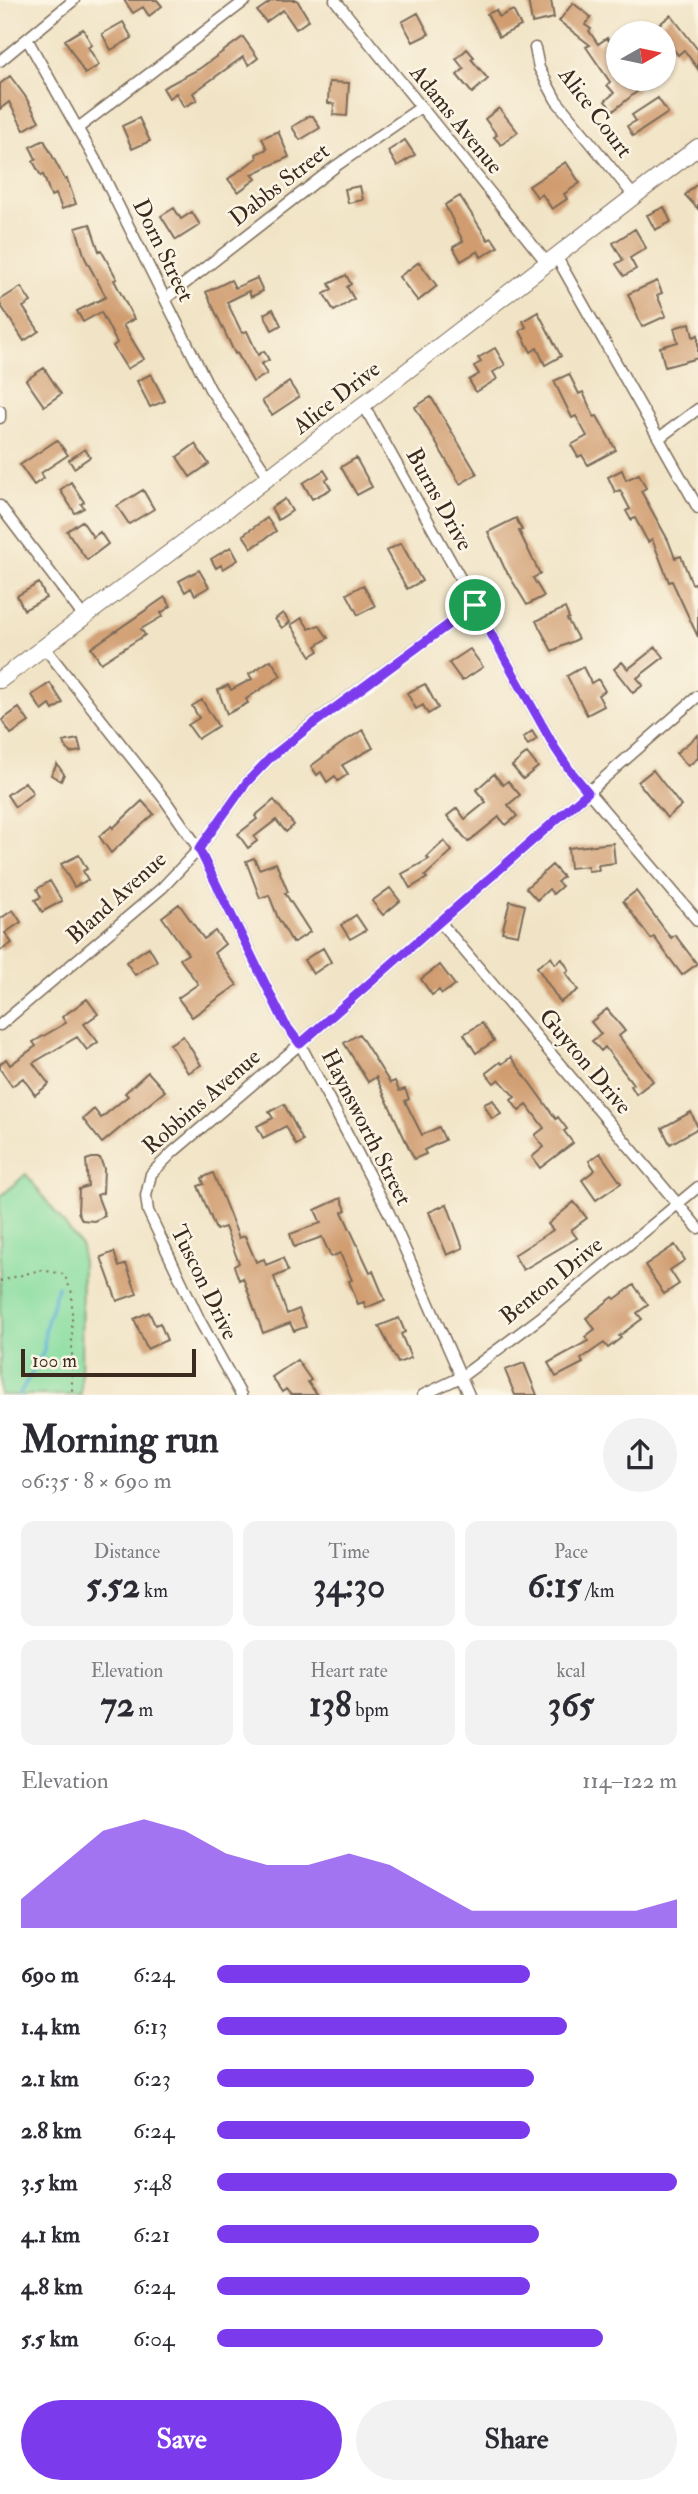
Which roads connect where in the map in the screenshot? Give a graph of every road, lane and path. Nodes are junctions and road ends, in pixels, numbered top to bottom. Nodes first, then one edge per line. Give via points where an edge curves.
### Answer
1 (73, 0) edge
2 (246, 0) edge
3 (335, 0) edge
4 (27, 39) junction
5 (535, 48) dead end
6 (0, 61) edge
7 (421, 107) junction
8 (78, 128) junction
9 (698, 147) edge
10 (634, 196) junction
11 (551, 260) junction
12 (165, 299) junction
13 (363, 404) junction
14 (698, 409) edge
15 (0, 411) edge
16 (0, 418) edge
17 (659, 438) junction
18 (269, 477) junction
19 (0, 506) edge
20 (698, 508) edge
21 (475, 605) junction
22 (84, 617) junction
23 (44, 647) junction
24 (0, 680) edge
25 (698, 696) edge
26 (588, 792) junction
27 (199, 849) junction
28 (698, 921) edge
29 (440, 922) junction
30 (0, 1025) edge
31 (300, 1044) junction
32 (148, 1182) joint
33 (698, 1187) edge
34 (678, 1204) junction
35 (698, 1228) edge
36 (0, 1281) edge
37 (461, 1377) junction
38 (72, 1395) edge
39 (241, 1395) edge
40 (423, 1395) edge
41 (469, 1395) edge

1 - 4 street
2 - 8 street
3 - 7 street, Adams Avenue
4 - 6 street
4 - 8 street, Dorn Street
5 - 10 street, Alice Court via 539,68 556,100
7 - 11 street, Adams Avenue
7 - 12 street, Dabbs Street via 336,166
8 - 12 street, Dorn Street
9 - 10 main road, Alice Drive
10 - 11 main road, Alice Drive
11 - 13 main road, Alice Drive
11 - 17 street, Adams Avenue
12 - 18 street, Dorn Street via 211,389
13 - 18 main road, Alice Drive
13 - 21 street, Burns Drive
14 - 17 street
15 - 16 street
17 - 20 street, Adams Avenue
18 - 22 main road, Alice Drive
19 - 22 street
21 - 26 street, Burns Drive via 555,748
21 - 27 street, Bland Avenue via 270,758
22 - 23 main road, Alice Drive
23 - 24 main road, Alice Drive
23 - 27 street, Haynsworth Street
25 - 26 street, Robbins Avenue
26 - 28 street, Burns Drive
26 - 29 street, Robbins Avenue
27 - 30 street, Bland Avenue via 162,888
27 - 31 street, Haynsworth Street via 285,1024
29 - 31 street, Robbins Avenue
29 - 34 street, Guyton Drive
31 - 32 street, Robbins Avenue via 173,1152
31 - 37 street, Haynsworth Street via 389,1213
32 - 39 street, Tuscon Drive via 148,1211
33 - 34 street, Benton Drive
34 - 35 street, Guyton Drive
34 - 37 street, Benton Drive
36 - 38 path via 40,1270 64,1274 72,1293
37 - 40 street, Benton Drive
37 - 41 street, Haynsworth Street

